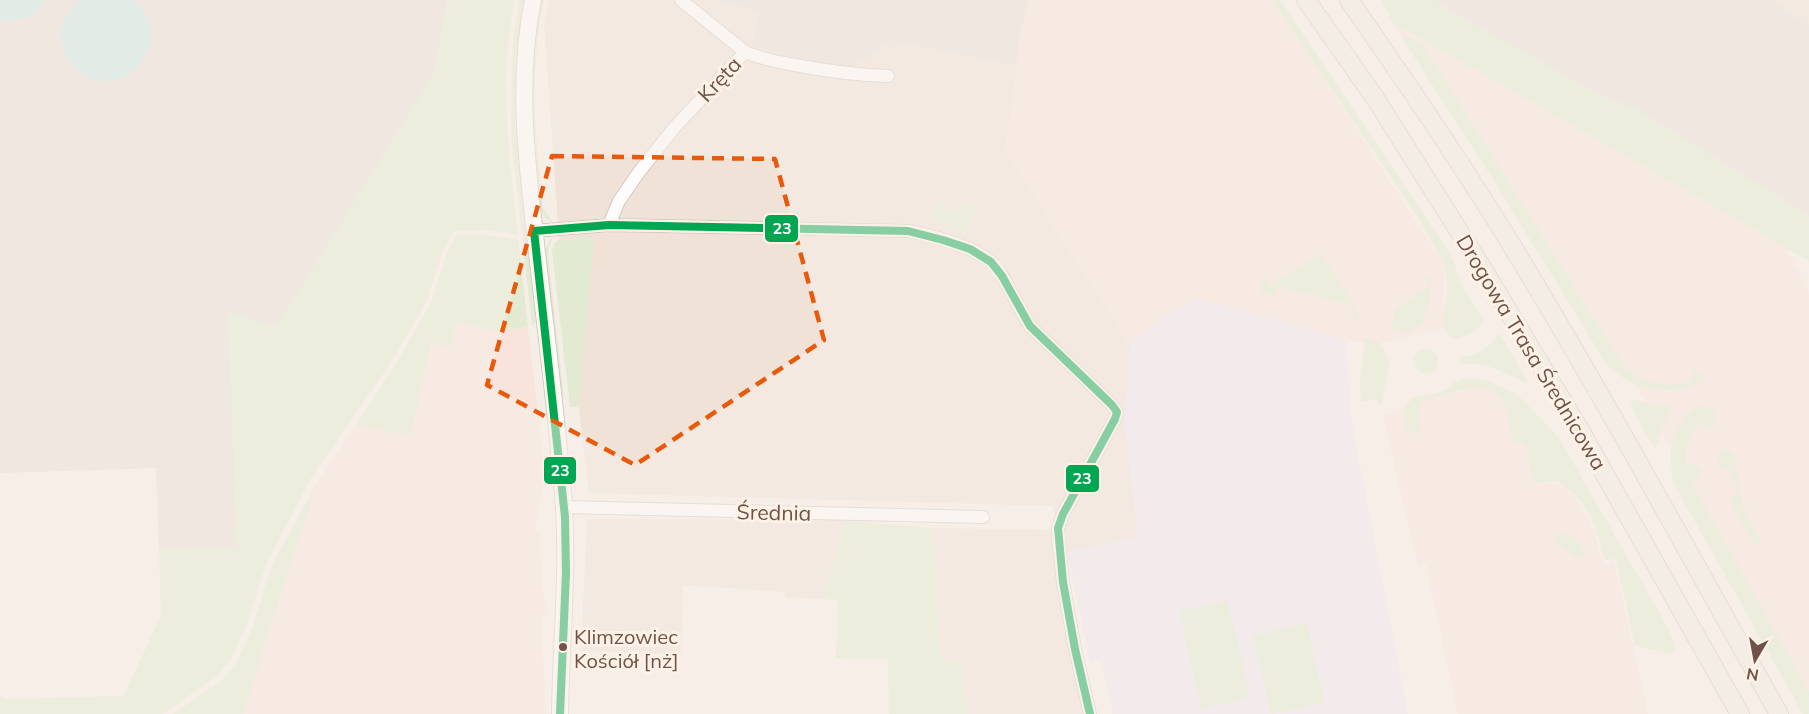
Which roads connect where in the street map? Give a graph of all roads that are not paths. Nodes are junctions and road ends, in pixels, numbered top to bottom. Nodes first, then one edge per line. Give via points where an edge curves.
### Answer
1 (532, 0) edge
2 (681, 0) edge
3 (1306, 0) edge
4 (1349, 0) edge
5 (745, 52) junction
6 (888, 76) dead end
7 (609, 225) junction
8 (534, 231) junction
9 (564, 507) junction
10 (983, 517) dead end
11 (560, 714) edge
12 (1090, 714) edge
13 (1740, 714) edge
14 (1779, 714) edge

1 - 8 main road via 523,115
2 - 5 street
3 - 13 main road, Drogowa Trasa Średnicowa via 1375,98 1486,274 1581,432
4 - 14 main road, Drogowa Trasa Średnicowa via 1526,268
5 - 6 street, Kręta via 818,70
5 - 7 street, Kręta via 639,172 618,201
7 - 8 street
7 - 12 street via 908,231 945,240 990,260 1030,326 1117,412 1058,528 1063,582
8 - 9 main road
9 - 10 street, Średnia
9 - 11 main road via 566,573

